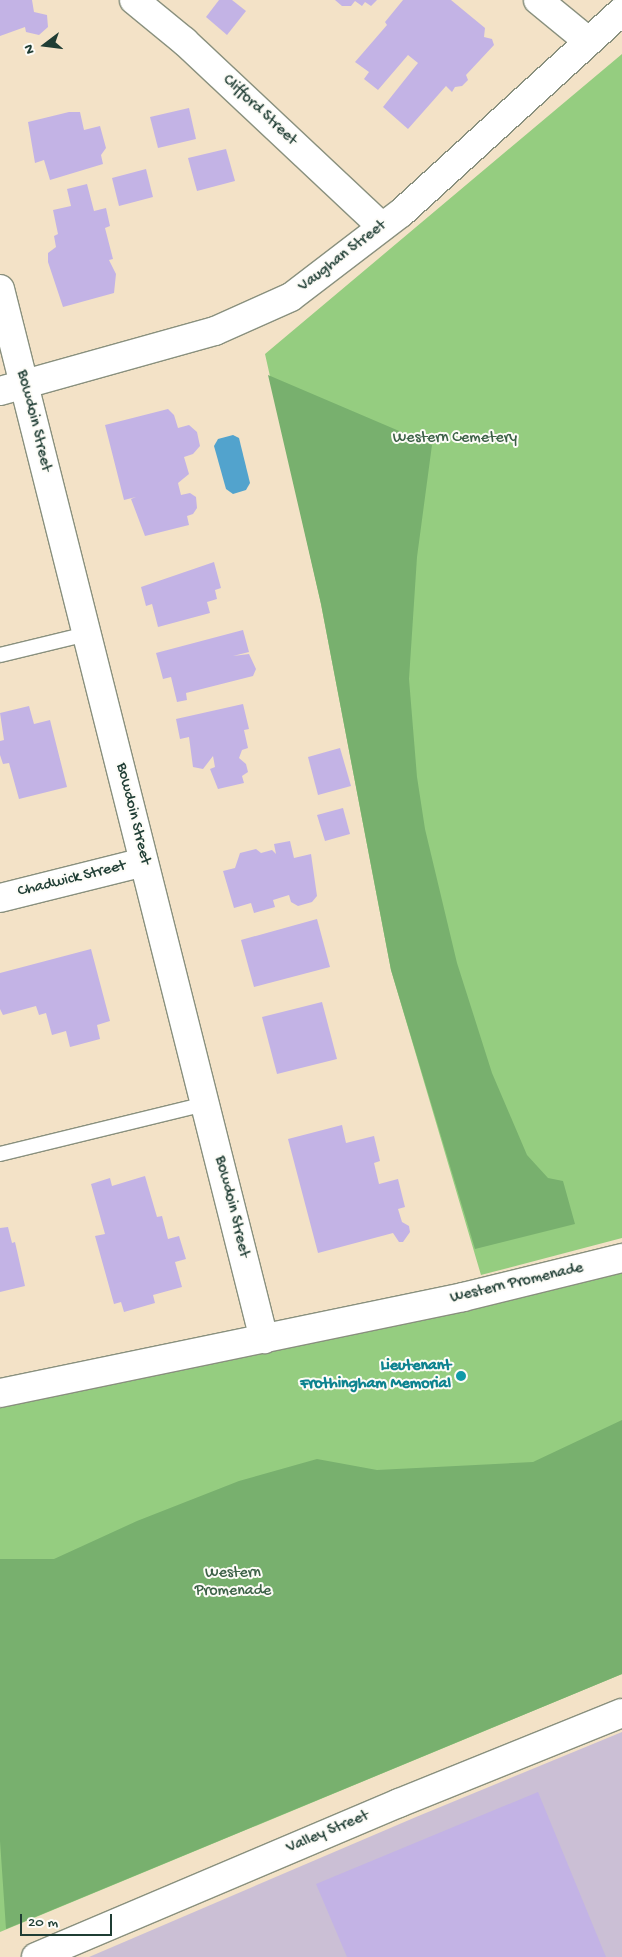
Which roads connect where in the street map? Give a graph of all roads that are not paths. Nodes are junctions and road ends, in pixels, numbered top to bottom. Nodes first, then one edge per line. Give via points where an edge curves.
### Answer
1 (134, 0) edge
2 (538, 0) edge
3 (622, 11) edge
4 (588, 41) junction
5 (381, 226) junction
6 (0, 289) edge
7 (12, 388) edge
8 (87, 634) junction
9 (0, 655) edge
10 (144, 862) junction
11 (0, 898) edge
12 (205, 1104) junction
13 (0, 1154) edge
14 (622, 1258) edge
15 (264, 1339) junction
16 (0, 1393) edge
17 (622, 1713) edge
18 (36, 1957) edge

1 - 5 street, Clifford Street via 184,41
2 - 4 street
3 - 4 street, Vaughan Street
4 - 5 street, Vaughan Street via 401,212
5 - 7 street, Vaughan Street via 291,297 216,331
6 - 7 street, Bowdoin Street
7 - 8 street, Bowdoin Street
8 - 9 lane
8 - 10 street, Bowdoin Street
10 - 11 street, Chadwick Street
10 - 12 street, Bowdoin Street
12 - 13 lane
12 - 15 street, Bowdoin Street
14 - 15 street, Western Promenade via 463,1297
15 - 16 street, Western Promenade
17 - 18 street, Valley Street

